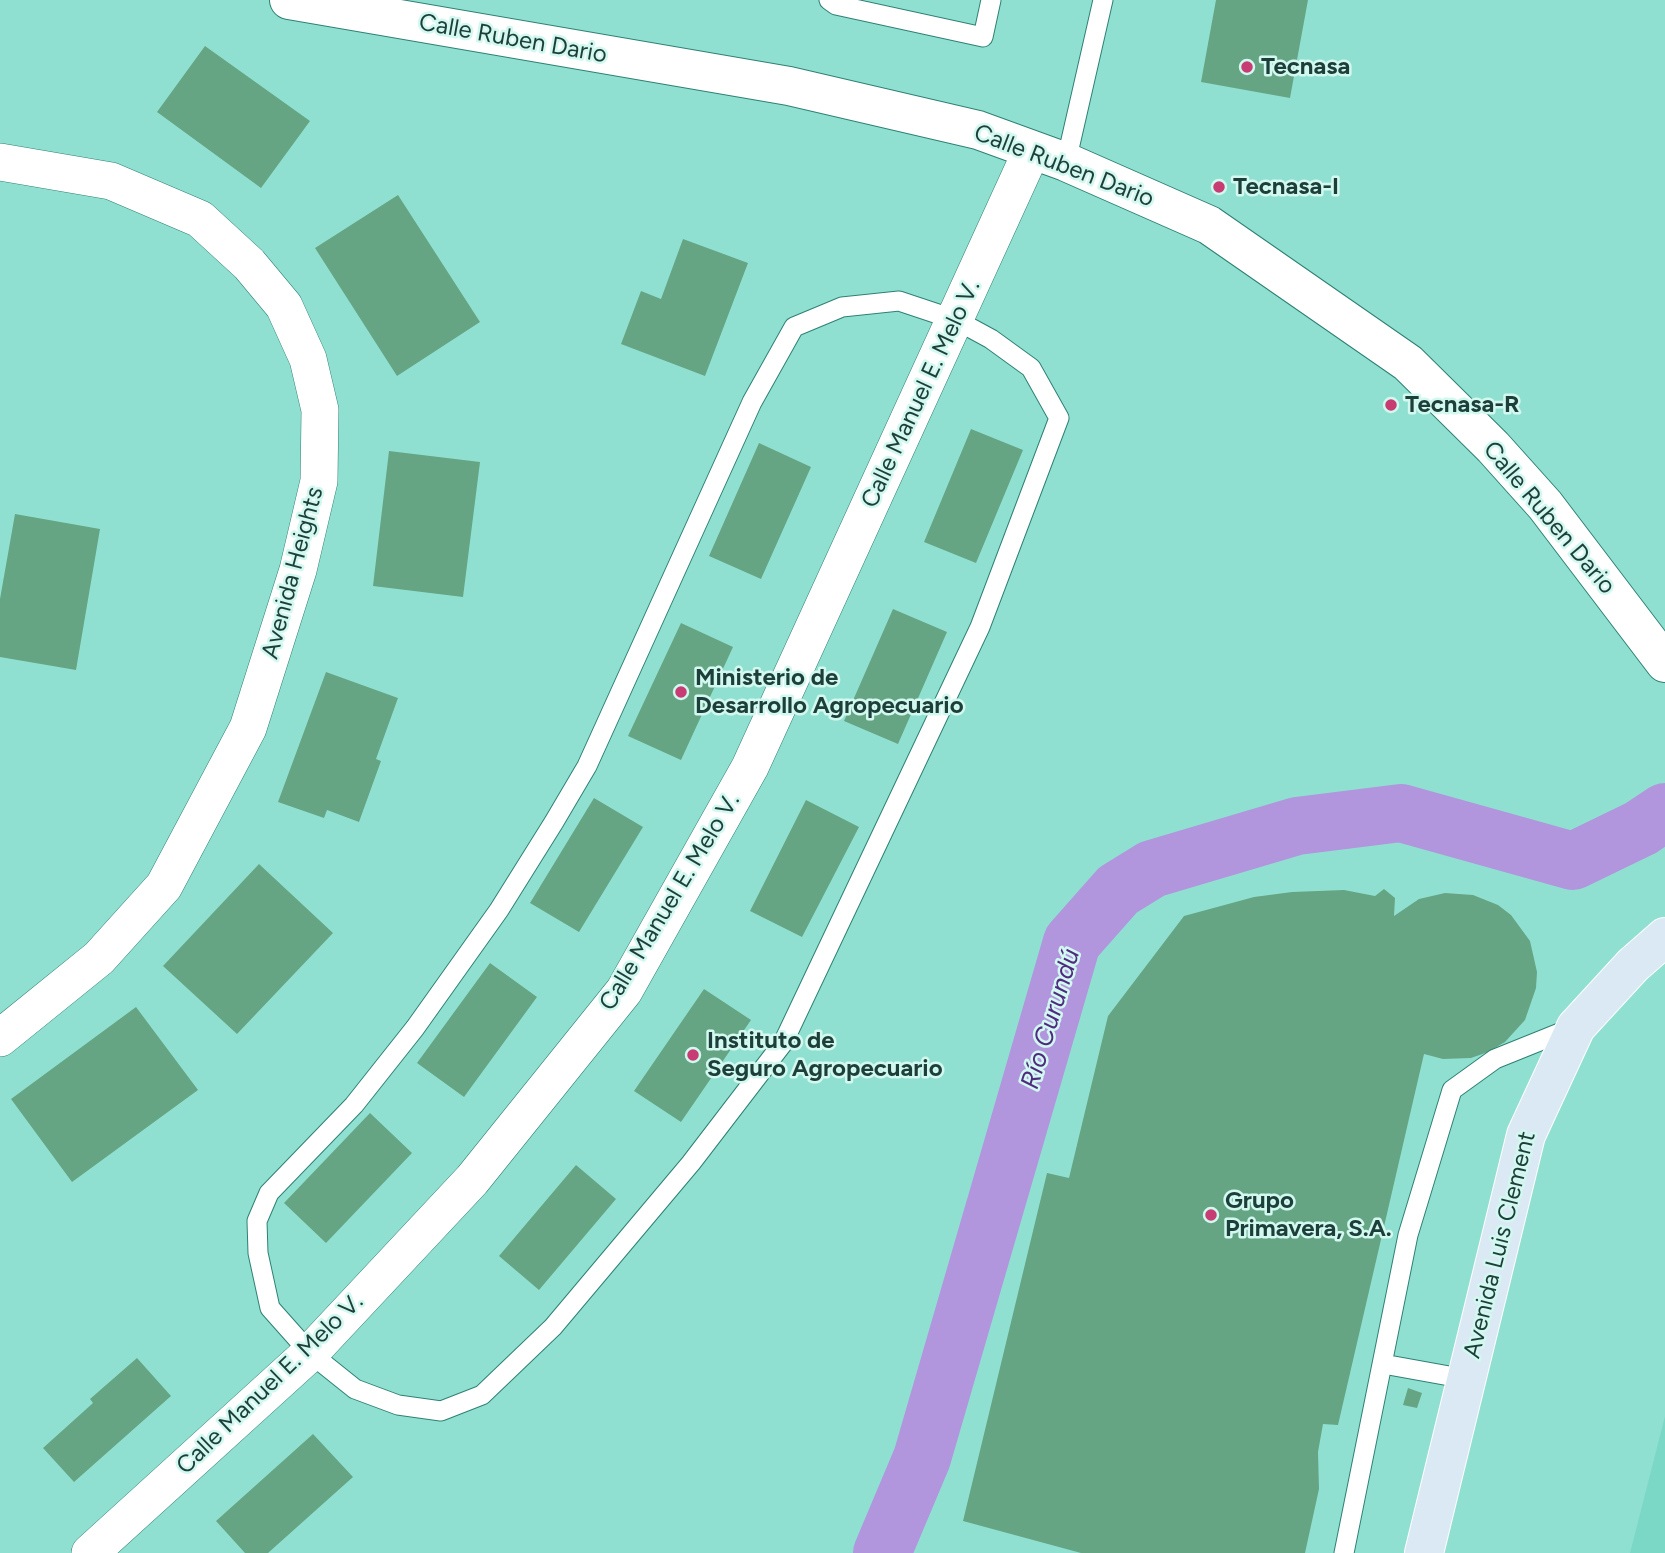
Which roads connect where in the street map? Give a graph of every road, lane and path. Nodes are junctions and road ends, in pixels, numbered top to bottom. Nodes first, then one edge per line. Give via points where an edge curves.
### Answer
1 (289, 0) edge
2 (829, 0) edge
3 (991, 0) edge
4 (1103, 0) edge
5 (1049, 156) junction
6 (0, 162) edge
7 (956, 320) junction
8 (1665, 663) edge
9 (1665, 937) edge
10 (1576, 1027) junction
11 (0, 1038) edge
12 (310, 1353) junction
13 (1383, 1364) junction
14 (1466, 1379) junction
15 (90, 1553) edge
16 (1344, 1553) edge
17 (1424, 1553) edge

1 - 5 street, Calle Ruben Dario via 789,86 978,130
2 - 3 lane via 984,37
4 - 5 lane
5 - 7 street, Calle Manuel E. Melo V.
5 - 8 street, Calle Ruben Dario via 1209,225 1408,363 1545,505
6 - 11 street, Avenida Heights via 111,181 200,219 249,264 284,306 308,359 320,410 319,481 298,570 248,728 164,886 99,958
7 - 12 street, Calle Manuel E. Melo V. via 750,767 624,991 471,1180
7 - 12 lane via 899,301 842,307 794,327 752,402 587,766 554,822 499,910 415,1028 354,1105 269,1193 257,1221 258,1253 270,1308
7 - 12 lane via 1031,368 1059,418 980,627 783,1043 691,1163 553,1327 482,1395 441,1410 398,1405 355,1389
9 - 10 main road, Avenida Luis Clement
10 - 13 lane via 1495,1059 1452,1090 1408,1235
10 - 14 main road, Avenida Luis Clement via 1526,1135
12 - 15 street, Calle Manuel E. Melo V.
13 - 14 lane
13 - 16 lane
14 - 17 main road, Avenida Luis Clement

